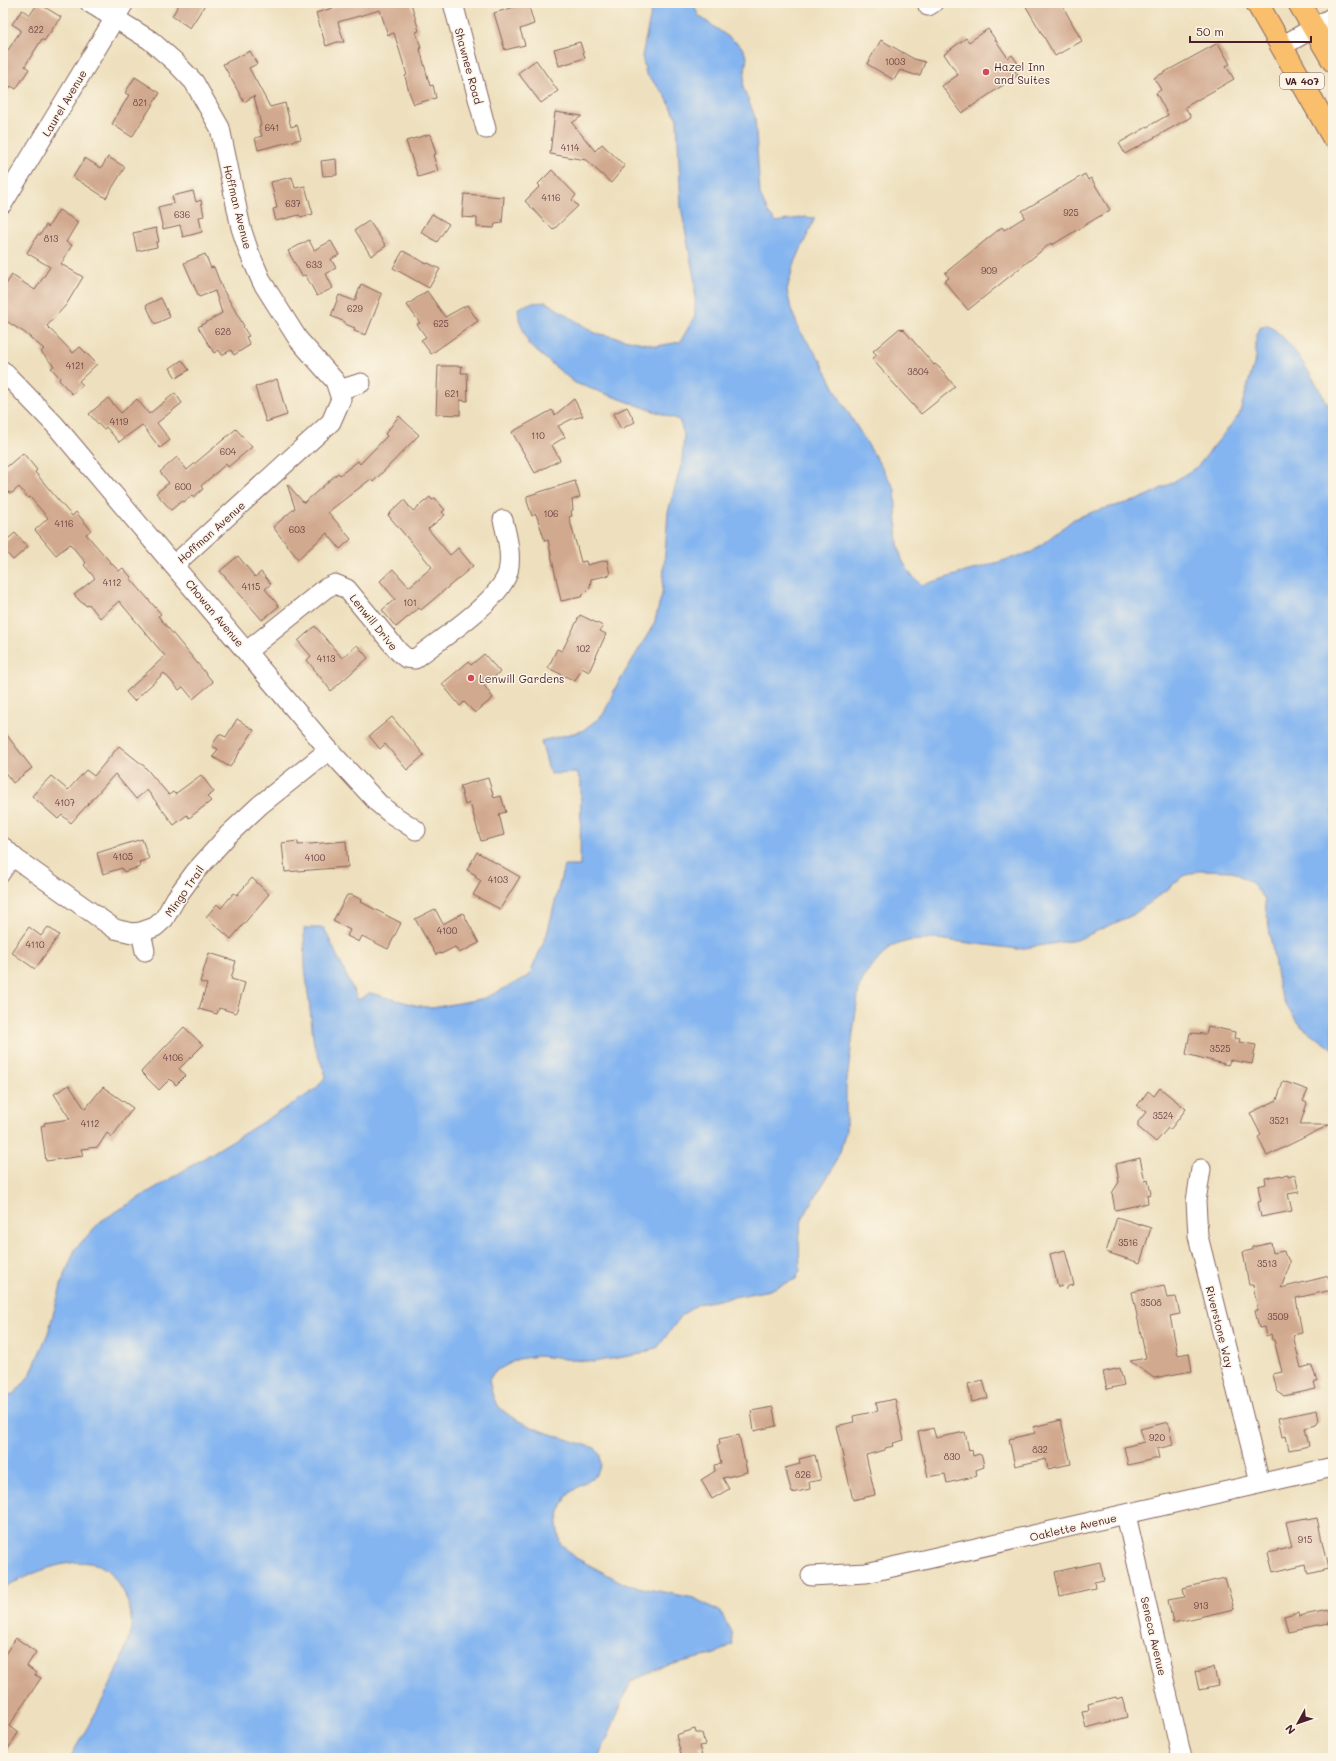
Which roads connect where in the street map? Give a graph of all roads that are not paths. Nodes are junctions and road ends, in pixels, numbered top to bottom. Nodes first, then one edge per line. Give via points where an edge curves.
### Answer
1 (90, 3) edge
2 (453, 3) edge
3 (1257, 3) edge
4 (1299, 3) edge
5 (120, 11) edge
6 (1333, 17) edge
7 (1314, 28) junction
8 (1282, 46) junction
9 (1333, 61) edge
10 (486, 129) dead end
11 (1333, 137) edge
12 (3, 203) edge
13 (3, 371) edge
14 (360, 383) dead end
15 (339, 390) junction
16 (503, 520) dead end
17 (174, 565) junction
18 (247, 651) junction
19 (329, 750) junction
20 (416, 830) dead end
21 (10, 853) edge
22 (3, 878) edge
23 (141, 932) junction
24 (145, 951) dead end
25 (1201, 1169) dead end
26 (1333, 1467) edge
27 (1260, 1483) junction
28 (1126, 1515) junction
29 (810, 1576) dead end
30 (1182, 1758) edge

1 - 5 street, Hoffman Avenue
2 - 10 street, Shawnee Road
3 - 8 main road, VA 407
4 - 7 main road, VA 407
5 - 12 street, Laurel Avenue
5 - 15 street, Hoffman Avenue via 194,82 207,104 220,128 241,228 251,258 277,307 298,339 335,381
6 - 7 street
7 - 8 street
7 - 9 main road, VA 407
8 - 11 main road, VA 407
13 - 17 street, Chowan Avenue via 55,425
14 - 15 street
15 - 17 street, Hoffman Avenue via 340,399 331,422
16 - 18 street, Lenwill Drive via 509,554 504,583 482,607 415,659 406,658 398,652 347,589 335,584 326,588
17 - 18 street, Chowan Avenue
18 - 19 street, Chowan Avenue
19 - 20 street, Chowan Avenue via 378,803
19 - 23 street, Mingo Trail via 260,805 228,835 195,872 164,918 155,927
21 - 22 lane
21 - 23 street, Mingo Trail via 115,929
23 - 24 street
25 - 27 street, Riverstone Way via 1196,1201 1198,1236
26 - 27 street, Oaklette Avenue
27 - 28 street, Oaklette Avenue
28 - 29 street, Oaklette Avenue via 866,1573
28 - 30 street, Seneca Avenue

